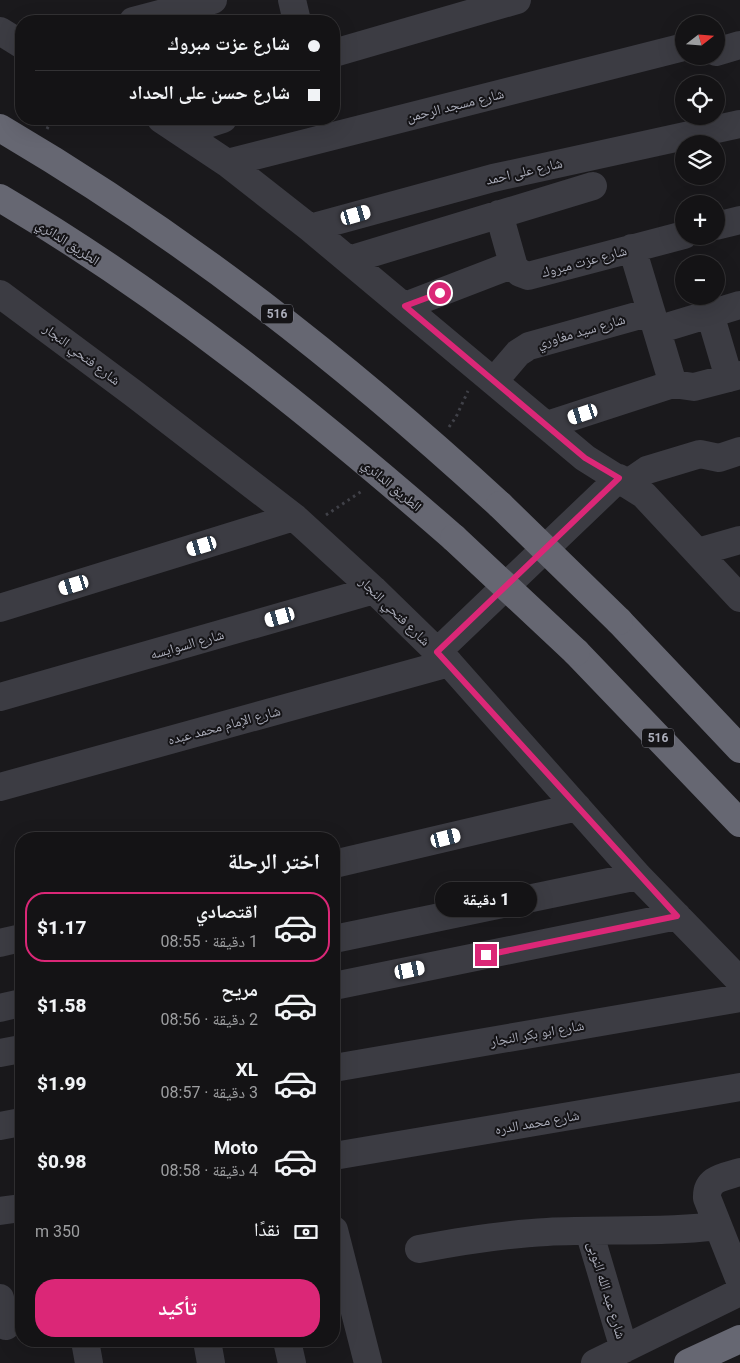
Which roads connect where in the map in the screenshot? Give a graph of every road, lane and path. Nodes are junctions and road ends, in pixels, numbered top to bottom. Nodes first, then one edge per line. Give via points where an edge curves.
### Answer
1 (213, 0) edge
2 (292, 0) edge
3 (518, 0) edge
4 (156, 15) edge
5 (296, 15) edge
6 (0, 31) edge
7 (15, 40) edge
8 (740, 46) edge
9 (675, 48) edge
10 (725, 50) edge
11 (340, 51) edge
12 (740, 124) edge
13 (172, 126) edge
14 (0, 128) edge
15 (227, 163) junction
16 (593, 186) dead end
17 (8, 203) edge
18 (499, 214) junction
19 (740, 220) edge
20 (725, 224) edge
21 (310, 228) junction
22 (675, 237) edge
23 (632, 248) junction
24 (349, 260) junction
25 (514, 266) junction
26 (0, 294) edge
27 (740, 305) edge
28 (405, 306) junction
29 (710, 314) junction
30 (654, 321) junction
31 (735, 376) edge
32 (483, 382) junction
33 (673, 384) junction
34 (547, 425) junction
35 (435, 446) junction
36 (740, 451) edge
37 (384, 477) junction
38 (623, 481) junction
39 (294, 518) junction
40 (321, 518) dead end
41 (740, 540) edge
42 (698, 552) junction
43 (374, 590) junction
44 (739, 594) edge
45 (0, 608) edge
46 (443, 657) junction
47 (0, 697) edge
48 (740, 749) edge
49 (0, 787) edge
50 (577, 807) junction
51 (740, 823) edge
52 (340, 863) edge
53 (638, 876) junction
54 (677, 916) junction
55 (340, 938) edge
56 (15, 939) edge
57 (0, 943) edge
58 (740, 982) edge
59 (340, 985) edge
60 (740, 998) edge
61 (15, 1004) edge
62 (0, 1008) edge
63 (15, 1050) edge
64 (0, 1053) edge
65 (340, 1067) edge
66 (740, 1087) edge
67 (15, 1123) edge
68 (0, 1126) edge
69 (340, 1155) edge
70 (740, 1172) edge
71 (15, 1209) edge
72 (0, 1211) edge
73 (718, 1226) junction
74 (589, 1231) junction
75 (419, 1249) dead end
76 (340, 1253) edge
77 (740, 1281) edge
78 (740, 1292) edge
79 (0, 1298) edge
80 (6, 1326) dead end
81 (740, 1339) edge
82 (86, 1347) edge
83 (208, 1347) edge
84 (289, 1347) edge
85 (624, 1349) junction
86 (89, 1363) edge
87 (212, 1363) edge
88 (292, 1363) edge
89 (368, 1363) edge
90 (595, 1363) edge
91 (688, 1363) edge

1 - 4 street
2 - 5 street
3 - 11 street
6 - 7 street
8 - 10 street
9 - 15 street, شارع مسجد الرحمن
12 - 21 street, شارع على احمد via 475,182
13 - 15 street
14 - 35 highway, 516 via 119,201 200,257 356,377
15 - 21 street
16 - 18 street
17 - 37 highway, الطريق الدائري / 516 via 175,314
18 - 24 street
18 - 25 street
19 - 20 street
21 - 24 street
22 - 23 street, شارع عزت مبروك
23 - 25 street, شارع عزت مبروك via 528,276
23 - 30 street
24 - 28 street
25 - 28 street
26 - 39 street, شارع فتحي النجار
27 - 29 street, شارع سيد مغاوري
28 - 32 street
29 - 30 street, شارع سيد مغاوري
29 - 31 street
30 - 32 street, شارع سيد مغاوري via 530,346
30 - 33 street
31 - 33 street via 694,387
32 - 34 street
32 - 35 path
33 - 34 street
34 - 38 street via 585,458
35 - 48 highway, 516, bridge via 619,621
36 - 38 street via 719,458 700,454
37 - 40 path
37 - 51 highway, الطريق الدائري / 516, bridge via 576,652
38 - 42 street via 661,512
38 - 46 street
39 - 43 street, شارع فتحي النجار
39 - 45 street
41 - 42 street
42 - 44 street
43 - 46 street, شارع فتحي النجار
43 - 47 street, شارع السوايسه
46 - 49 street, شارع الإمام محمد عبده
46 - 50 street, شارع فتحي النجار
50 - 52 street
50 - 53 street, شارع فتحي النجار
53 - 54 street, شارع فتحي النجار
53 - 55 street
54 - 58 street, شارع فتحي النجار
54 - 59 street
56 - 57 street
60 - 65 street, شارع ابو بكر النجار
61 - 62 street
63 - 64 street
66 - 69 street, شارع محمد الدره
67 - 68 street
70 - 73 street via 716,1179 708,1187 707,1198
71 - 72 street
73 - 74 street via 649,1232
73 - 77 street
74 - 75 street via 504,1235
74 - 85 street, شارع عبد الله النوبى
76 - 89 street
78 - 85 street
79 - 80 street
81 - 91 highway
82 - 86 street
83 - 87 street
84 - 88 street
85 - 90 street

